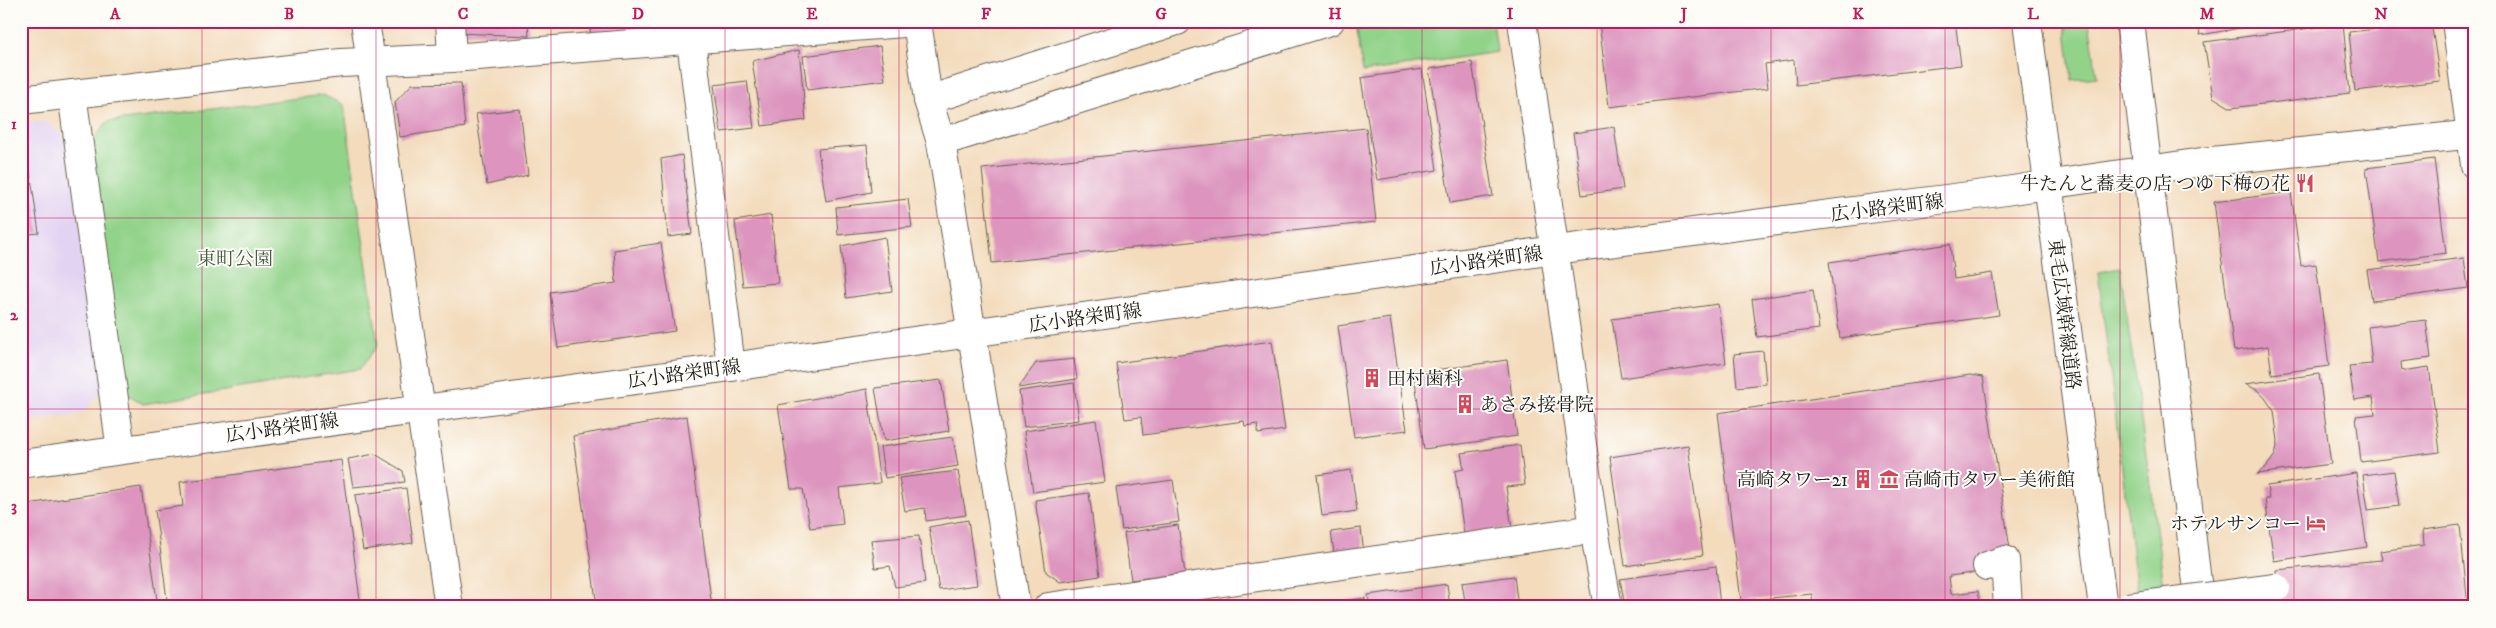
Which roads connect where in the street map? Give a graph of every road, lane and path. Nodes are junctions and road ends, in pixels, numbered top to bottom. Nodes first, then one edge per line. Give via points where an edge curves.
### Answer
1 (365, 21) edge
2 (450, 21) edge
3 (1177, 21) edge
4 (1330, 21) edge
5 (1522, 21) edge
6 (2027, 21) edge
7 (2130, 21) edge
8 (2456, 21) edge
9 (917, 22) edge
10 (692, 40) junction
11 (452, 58) junction
12 (371, 62) junction
13 (72, 94) junction
14 (21, 100) edge
15 (928, 100) junction
16 (2473, 134) edge
17 (940, 142) junction
18 (2475, 165) edge
19 (2148, 170) junction
20 (2048, 185) junction
21 (1555, 250) junction
22 (972, 333) junction
23 (731, 367) junction
24 (420, 408) junction
25 (121, 450) junction
26 (21, 464) edge
27 (1594, 529) junction
28 (1987, 566) dead end
29 (2276, 588) dead end
30 (449, 607) edge
31 (1016, 607) edge
32 (1048, 607) edge
33 (1608, 607) edge
34 (2008, 607) edge
35 (2103, 607) edge
36 (2128, 607) edge
37 (2200, 607) edge

1 - 12 main road
2 - 11 main road
3 - 15 main road
4 - 17 main road
5 - 21 main road
6 - 20 main road, 東毛広域幹線道路
7 - 19 main road
8 - 16 main road
9 - 10 main road
9 - 15 main road
10 - 11 main road
10 - 23 main road
11 - 12 main road
12 - 13 main road
12 - 24 main road
13 - 14 main road
13 - 25 main road
15 - 17 main road
16 - 18 main road
16 - 19 main road, 広小路栄町線
17 - 22 main road
19 - 20 main road, 広小路栄町線
19 - 37 main road
20 - 21 main road, 広小路栄町線
20 - 35 main road, 東毛広域幹線道路
21 - 22 main road, 広小路栄町線
21 - 27 main road
22 - 23 main road, 広小路栄町線
22 - 31 main road
23 - 24 main road, 広小路栄町線
24 - 25 main road, 広小路栄町線
24 - 30 main road
25 - 26 main road, 広小路栄町線
27 - 32 main road
27 - 33 main road
28 - 34 main road via 2005,560
29 - 36 main road, bridge

